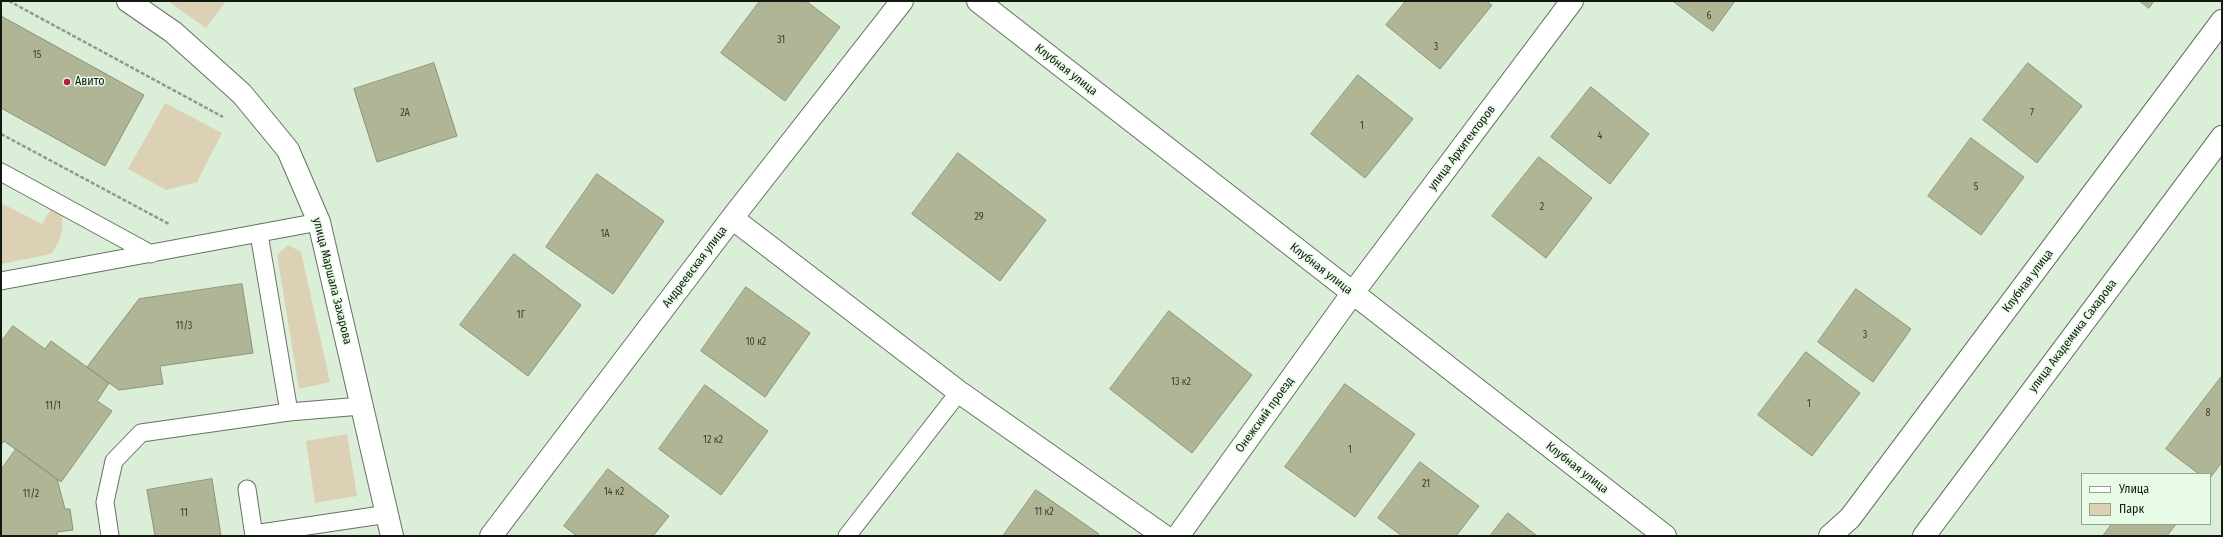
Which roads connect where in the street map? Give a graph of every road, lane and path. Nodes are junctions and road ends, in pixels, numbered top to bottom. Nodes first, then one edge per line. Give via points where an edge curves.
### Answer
1 (9, 1) edge
2 (128, 1) edge
3 (902, 1) edge
4 (978, 1) edge
5 (1572, 1) edge
6 (2222, 21) edge
7 (229, 120) dead end
8 (1, 134) edge
9 (2222, 137) edge
10 (1, 172) edge
11 (732, 218) junction
12 (319, 222) junction
13 (170, 224) dead end
14 (259, 234) junction
15 (151, 254) junction
16 (1, 281) edge
17 (1352, 294) junction
18 (959, 392) junction
19 (361, 406) junction
20 (289, 412) junction
21 (247, 489) dead end
22 (388, 514) junction
23 (254, 535) edge
24 (110, 536) edge
25 (392, 536) edge
26 (491, 536) edge
27 (847, 536) edge
28 (1164, 536) edge
29 (1178, 536) edge
30 (1664, 536) edge
31 (1830, 536) edge
32 (1924, 536) edge

1 - 7 path
2 - 12 street, улица Маршала Захарова via 173,32 242,94 288,150
3 - 11 street, Андреевская улица
4 - 17 street, Клубная улица
5 - 17 street, улица Архитекторов
6 - 31 street, Клубная улица via 1850,518
8 - 13 path
9 - 32 street, улица Академика Сахарова
10 - 15 lane
11 - 18 street
11 - 26 street, Андреевская улица
12 - 14 lane
12 - 19 street, улица Маршала Захарова
14 - 15 lane
14 - 20 lane
15 - 16 lane
17 - 29 street, Онежский проезд
17 - 30 street, Клубная улица
18 - 27 lane
18 - 28 street
19 - 20 lane
19 - 22 street, улица Маршала Захарова
20 - 24 lane via 141,433 114,461 105,502
21 - 23 lane
22 - 23 lane
22 - 25 street, улица Маршала Захарова

